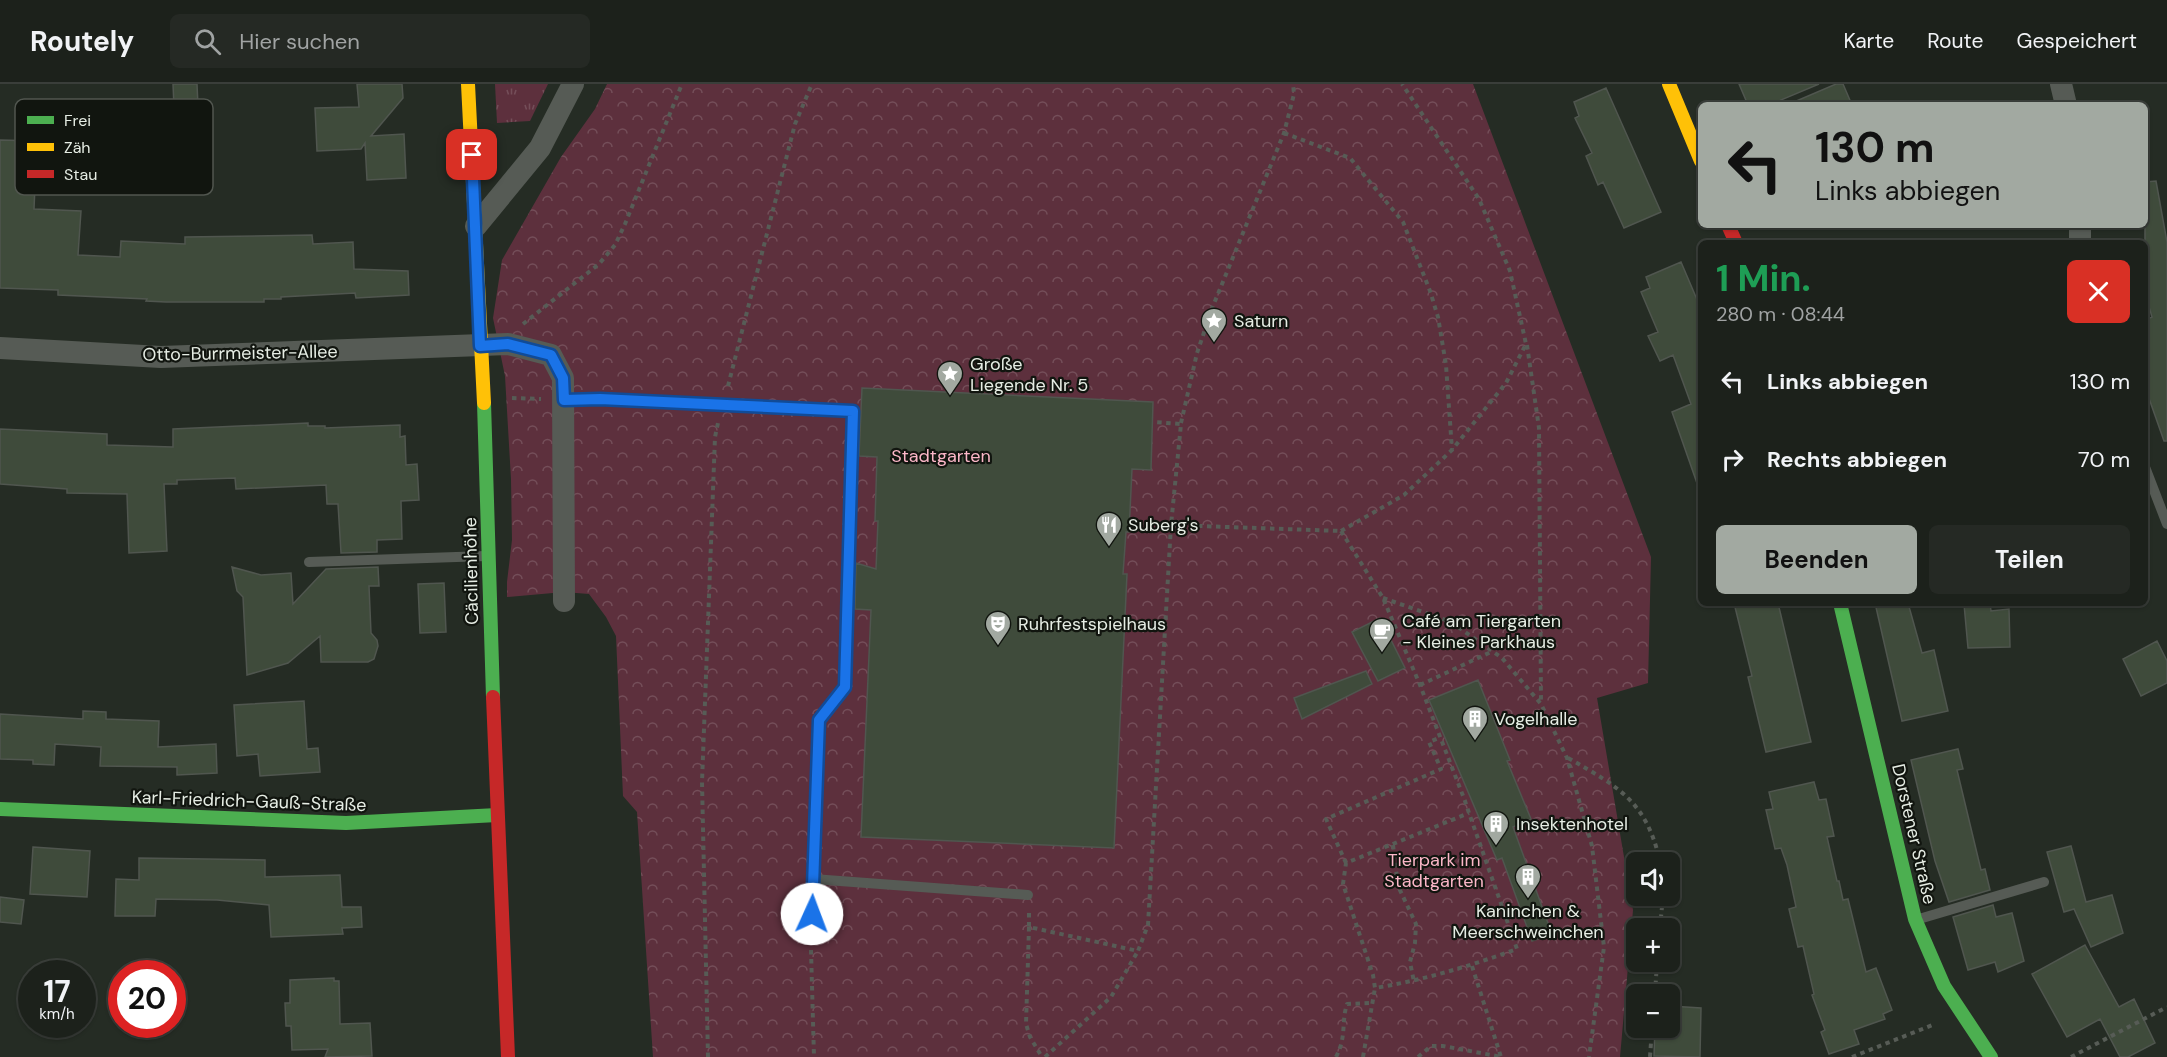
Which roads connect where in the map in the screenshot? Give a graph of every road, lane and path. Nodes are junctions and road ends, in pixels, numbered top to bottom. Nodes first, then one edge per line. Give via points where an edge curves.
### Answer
1 (468, 84) edge
2 (573, 84) edge
3 (682, 84) edge
4 (812, 84) edge
5 (1293, 84) edge
6 (1402, 84) edge
7 (1669, 84) edge
8 (2061, 84) edge
9 (2065, 102) edge
10 (1284, 133) junction
11 (1698, 153) edge
12 (476, 226) junction
13 (508, 344) junction
14 (1527, 345) junction
15 (480, 346) junction
16 (0, 348) edge
17 (726, 391) dead end
18 (564, 400) junction
19 (720, 414) dead end
20 (1153, 422) dead end
21 (1181, 423) junction
22 (1452, 450) junction
23 (2148, 475) edge
24 (2167, 524) edge
25 (1170, 525) junction
26 (1341, 531) junction
27 (490, 556) junction
28 (309, 562) dead end
29 (1383, 598) junction
30 (564, 601) dead end
31 (1841, 606) edge
32 (1493, 651) junction
33 (1420, 685) junction
34 (1541, 704) junction
35 (1439, 738) junction
36 (1567, 758) junction
37 (0, 809) edge
38 (1469, 813) junction
39 (497, 815) junction
40 (1393, 845) junction
41 (1657, 852) edge
42 (1346, 863) junction
43 (813, 879) junction
44 (2044, 882) dead end
45 (1028, 895) joint
46 (1915, 920) junction
47 (1029, 927) junction
48 (811, 932) joint
49 (1138, 951) junction
50 (1472, 966) junction
51 (1414, 982) junction
52 (1375, 988) junction
53 (1372, 1003) junction
54 (2167, 1007) edge
55 (1938, 1022) dead end
56 (1651, 1038) edge
57 (508, 1057) edge
58 (708, 1057) edge
59 (814, 1057) edge
60 (1044, 1057) edge
61 (1336, 1057) edge
62 (1364, 1057) edge
63 (1418, 1057) edge
64 (1502, 1057) edge
65 (1589, 1057) edge
66 (1650, 1057) edge
67 (1852, 1057) edge
68 (1991, 1057) edge
69 (2071, 1057) edge

1 - 12 street, Cäcilienhöhe
2 - 12 street via 540,148
3 - 13 path via 615,244 599,264 525,321
4 - 17 path via 795,124
5 - 10 path
6 - 14 path via 1479,199 1510,270
7 - 11 street
8 - 9 street
10 - 21 path via 1213,306 1197,352
10 - 22 path via 1350,158 1402,222 1438,317
12 - 15 street, Cäcilienhöhe
13 - 15 street, Otto-Burrmeister-Allee
13 - 18 street, Otto-Burrmeister-Allee via 551,355 563,378
14 - 22 path via 1506,383
14 - 34 path via 1539,428
15 - 16 street, Otto-Burrmeister-Allee via 161,357
15 - 27 street, Cäcilienhöhe
18 - 30 street, Otto-Burrmeister-Allee
18 - 43 lane via 853,411 845,687 819,720
19 - 58 path via 714,437 702,782
20 - 21 path
21 - 25 path
22 - 26 path via 1404,495
23 - 24 lane
25 - 26 path
25 - 49 path via 1149,914
26 - 29 path
27 - 28 lane
27 - 39 street, Cäcilienhöhe
29 - 32 path via 1451,622
29 - 33 path
31 - 46 street, Dorstener Straße
32 - 33 path
32 - 34 path
33 - 35 path
34 - 36 path
35 - 38 path
35 - 42 path via 1430,742 1441,769 1326,819
36 - 41 path via 1602,777 1636,804
36 - 65 path via 1592,846 1604,947
37 - 39 street, Karl-Friedrich-Gauß-Straße via 346,823
38 - 40 path
38 - 50 path via 1517,949
39 - 57 street, Cäcilienhöhe
40 - 42 path
40 - 51 path via 1398,886 1416,924 1410,962
42 - 52 path via 1343,884
43 - 45 lane
43 - 48 lane
44 - 46 lane
45 - 47 path
46 - 68 street, Dorstener Straße via 1944,986
47 - 49 path
47 - 60 path via 1026,1024
48 - 59 path
49 - 60 path via 1112,997
50 - 51 path
50 - 64 path
51 - 52 path
52 - 53 path
53 - 61 path via 1347,1004 1342,1045
53 - 62 path
54 - 69 path
55 - 67 path
56 - 66 path
63 - 64 path via 1431,1046

